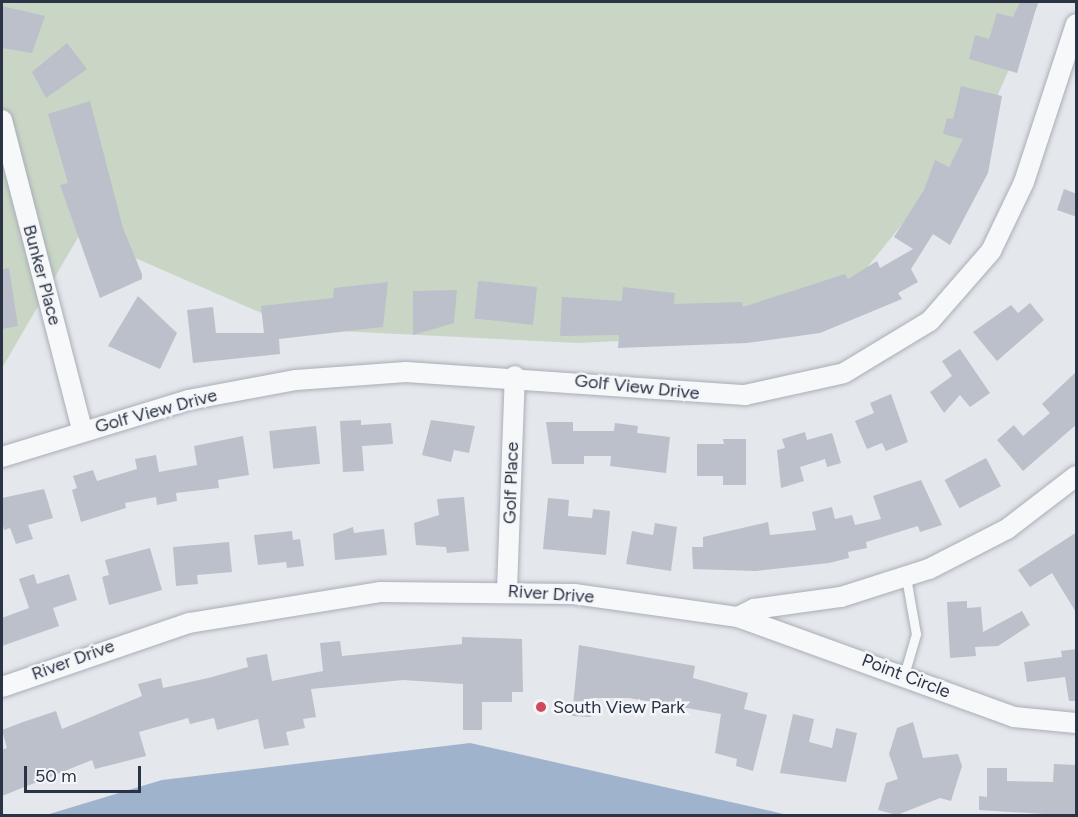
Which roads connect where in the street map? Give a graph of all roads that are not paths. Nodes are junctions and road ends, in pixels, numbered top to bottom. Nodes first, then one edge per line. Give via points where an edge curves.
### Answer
1 (1077, 24) edge
2 (2, 120) edge
3 (515, 376) junction
4 (82, 430) junction
5 (2, 457) edge
6 (1077, 476) edge
7 (906, 578) junction
8 (507, 590) junction
9 (738, 617) junction
10 (904, 675) junction
11 (2, 687) edge
12 (1077, 723) edge

1 - 3 street, Golf View Drive via 1010,218 957,294 900,344 817,382 745,395
2 - 4 street, Bunker Place
3 - 4 street, Golf View Drive via 406,372 296,380 188,399
3 - 8 street, Golf Place
4 - 5 street, Golf View Drive
6 - 7 street, River Drive via 1007,528
7 - 9 street, River Drive via 841,597 754,609
7 - 10 lane via 916,634
8 - 9 street, River Drive
8 - 11 street, River Drive via 380,592 252,609 127,640
9 - 10 street, Point Circle
10 - 12 street, Point Circle via 1025,720

